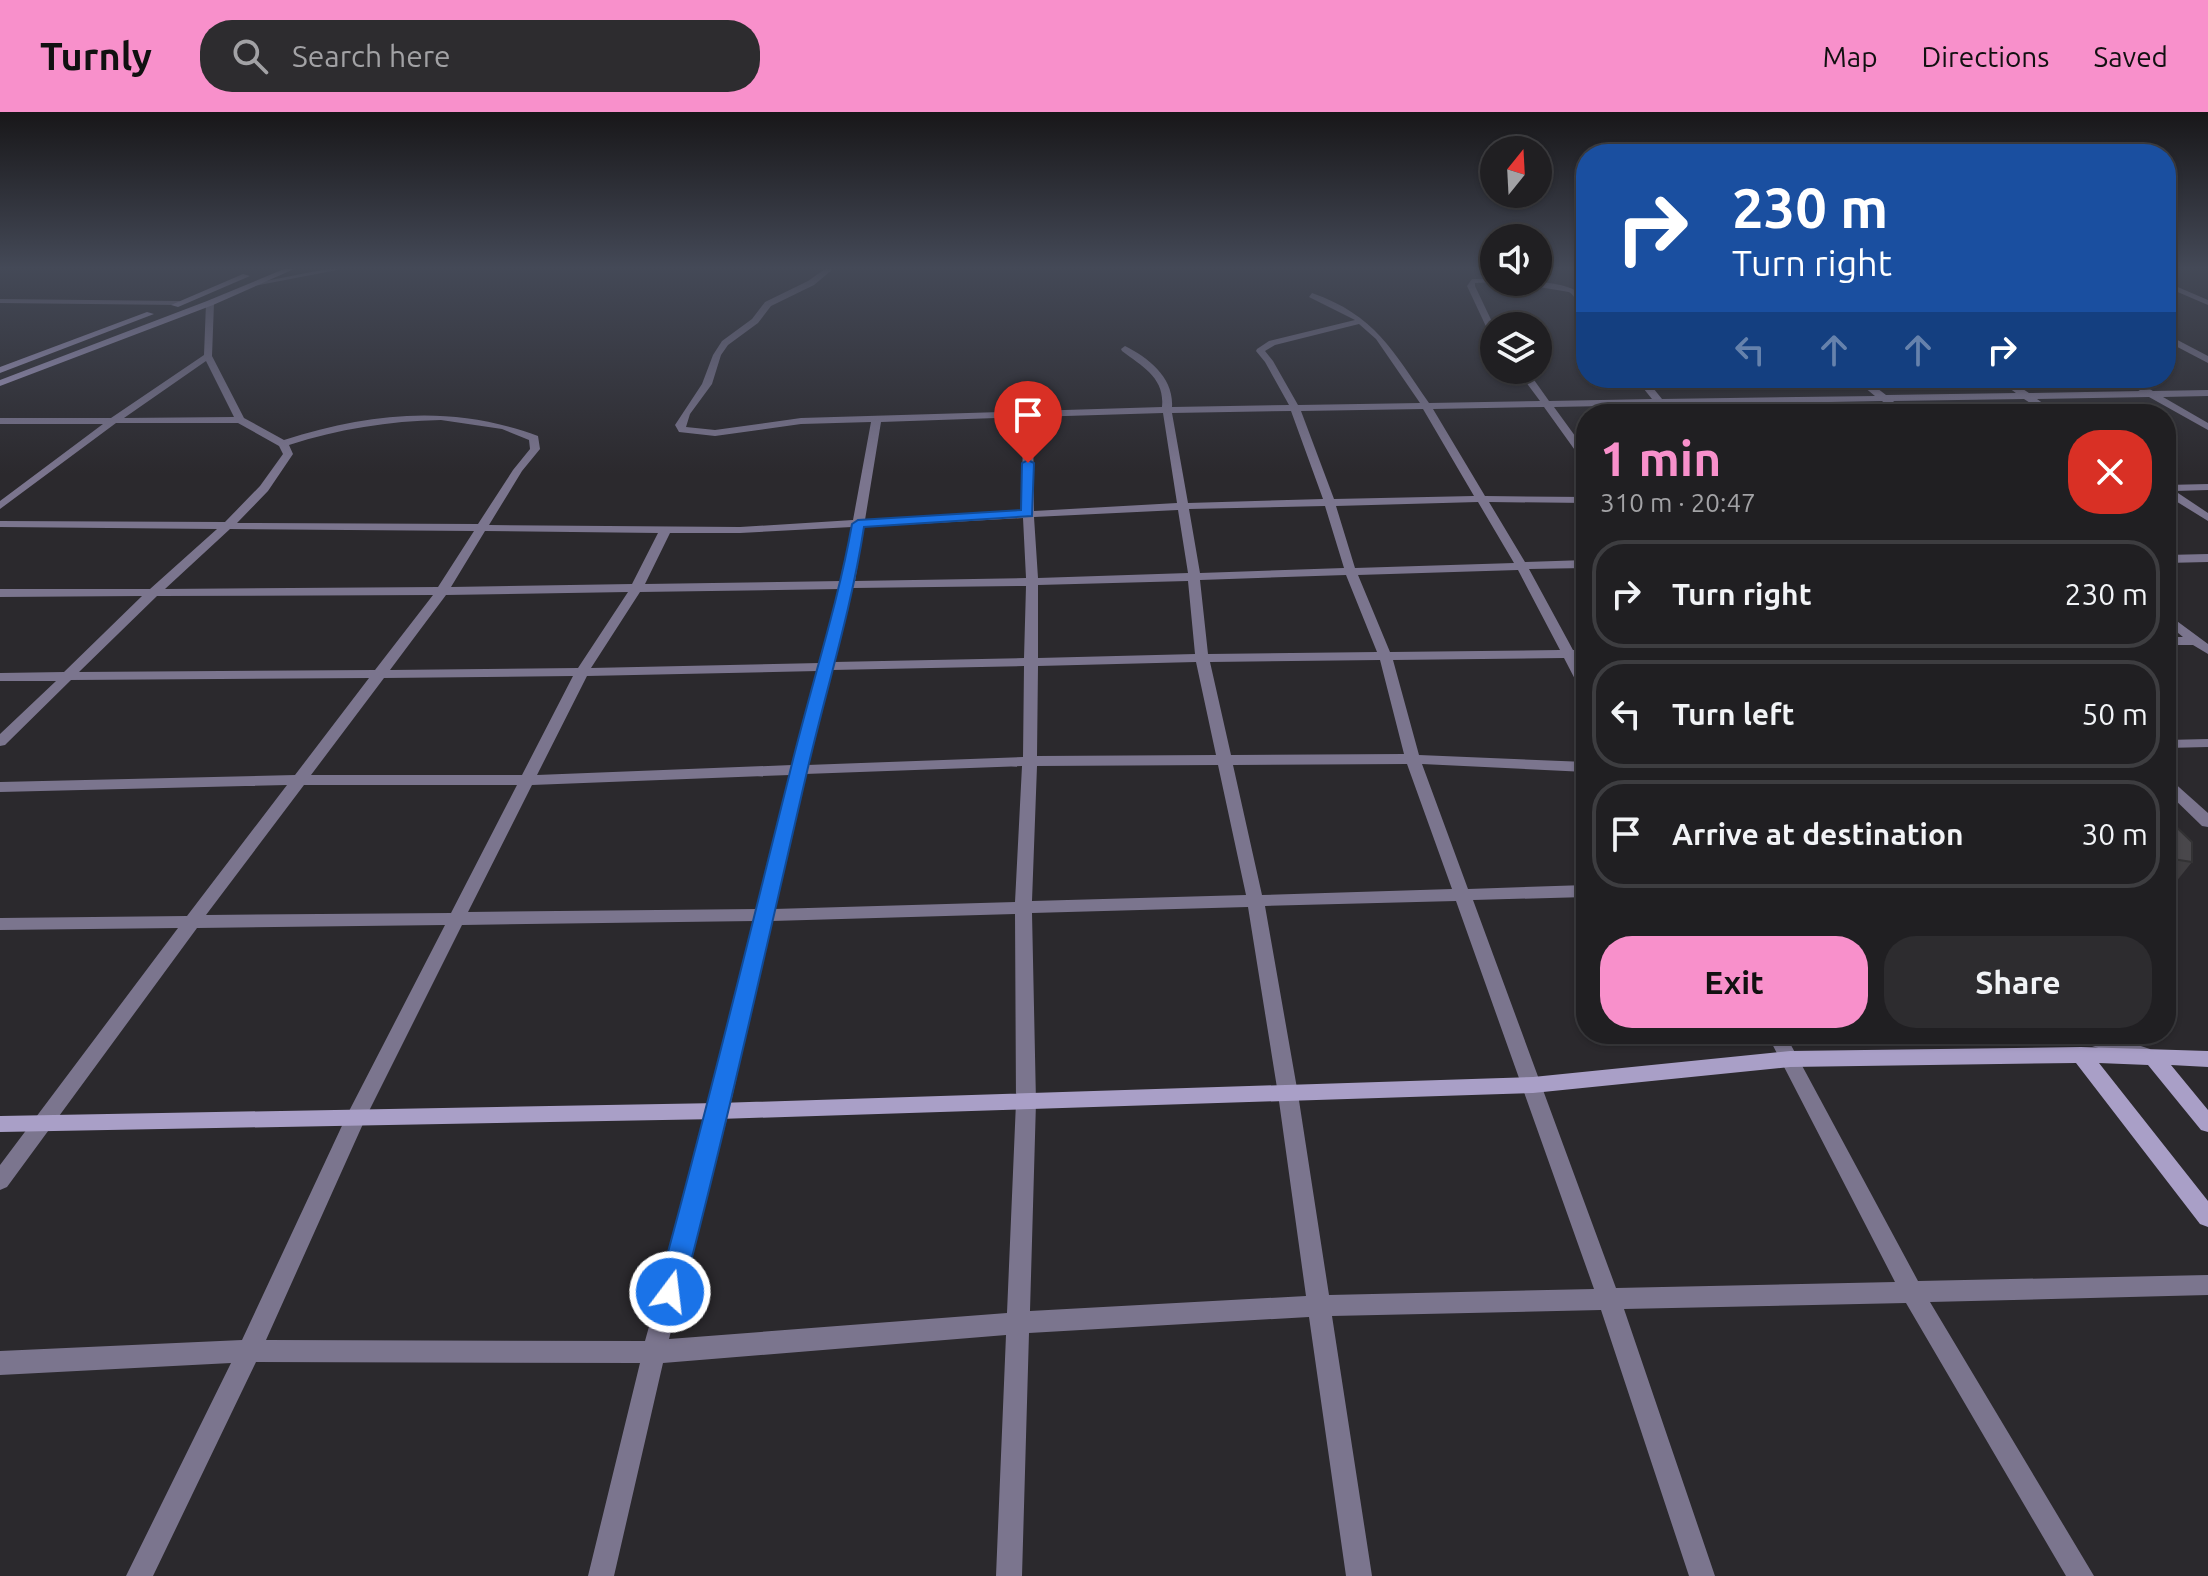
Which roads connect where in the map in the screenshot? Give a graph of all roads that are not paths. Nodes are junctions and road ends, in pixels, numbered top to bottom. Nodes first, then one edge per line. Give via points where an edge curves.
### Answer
1 (87, 337) edge
2 (120, 337) edge
3 (209, 337) edge
4 (733, 337) edge
5 (1298, 337) edge
6 (1379, 337) edge
7 (2176, 343) edge
8 (2208, 346) edge
9 (2176, 347) edge
10 (2183, 347) junction
11 (1125, 349) dead end
12 (208, 356) junction
13 (2208, 360) edge
14 (0, 370) edge
15 (0, 383) edge
16 (1533, 384) edge
17 (1648, 388) edge
18 (1872, 388) edge
19 (2014, 388) edge
20 (2140, 388) edge
21 (2208, 393) edge
22 (2152, 395) junction
23 (1883, 396) junction
24 (2025, 396) junction
25 (1658, 401) junction
26 (1548, 404) junction
27 (1661, 404) edge
28 (1892, 404) edge
29 (2037, 404) edge
30 (2168, 404) edge
31 (1426, 405) junction
32 (1295, 408) junction
33 (2176, 409) edge
34 (1167, 410) junction
35 (1028, 413) junction
36 (114, 420) junction
37 (240, 420) junction
38 (0, 421) edge
39 (876, 421) junction
40 (2208, 427) edge
41 (283, 444) junction
42 (1576, 444) edge
43 (2208, 487) edge
44 (2176, 489) edge
45 (2176, 496) edge
46 (1481, 499) junction
47 (1576, 500) edge
48 (1330, 503) junction
49 (0, 506) edge
50 (1183, 506) junction
51 (1028, 513) junction
52 (2208, 518) edge
53 (0, 524) edge
54 (229, 524) junction
55 (858, 524) junction
56 (483, 527) junction
57 (666, 529) junction
58 (2208, 558) edge
59 (2176, 559) edge
60 (1576, 564) edge
61 (1521, 565) junction
62 (1351, 573) junction
63 (1194, 576) junction
64 (1032, 582) junction
65 (848, 584) junction
66 (637, 587) junction
67 (155, 591) junction
68 (442, 591) junction
69 (0, 593) edge
70 (2176, 623) edge
71 (2202, 640) edge
72 (2176, 641) edge
73 (2208, 650) edge
74 (1569, 654) junction
75 (1576, 654) edge
76 (1385, 655) junction
77 (1202, 658) junction
78 (1030, 661) junction
79 (826, 667) junction
80 (1576, 668) edge
81 (582, 672) junction
82 (380, 674) junction
83 (70, 676) junction
84 (0, 677) edge
85 (0, 742) edge
86 (2208, 743) edge
87 (2176, 744) edge
88 (1226, 759) junction
89 (1413, 759) junction
90 (1030, 761) junction
91 (1576, 767) edge
92 (798, 771) junction
93 (300, 780) junction
94 (528, 780) junction
95 (0, 787) edge
96 (2176, 792) edge
97 (2208, 822) edge
98 (1576, 891) edge
99 (1461, 893) junction
100 (1255, 899) junction
101 (1023, 905) junction
102 (765, 915) junction
103 (457, 920) junction
104 (191, 923) junction
105 (0, 924) edge
106 (1782, 1044) edge
107 (2091, 1044) edge
108 (2117, 1044) edge
109 (2081, 1055) junction
110 (2153, 1057) junction
111 (1790, 1059) junction
112 (2208, 1059) edge
113 (1533, 1085) junction
114 (1288, 1094) junction
115 (1026, 1102) junction
116 (719, 1111) junction
117 (357, 1115) junction
118 (46, 1122) junction
119 (0, 1124) edge
120 (2208, 1124) edge
121 (0, 1181) edge
122 (2208, 1217) edge
123 (2208, 1285) edge
124 (1913, 1294) junction
125 (1609, 1299) junction
126 (1318, 1306) junction
127 (1017, 1323) junction
128 (249, 1351) junction
129 (654, 1352) junction
130 (0, 1363) edge
131 (139, 1576) edge
132 (601, 1576) edge
133 (1009, 1576) edge
134 (1359, 1576) edge
135 (1702, 1576) edge
136 (2081, 1576) edge

1 - 14 street
2 - 15 street
3 - 12 street
4 - 39 street via 717,355 707,384 680,425 688,433 801,421
5 - 32 street via 1260,351
6 - 31 street
7 - 10 street
8 - 10 street
9 - 10 street
10 - 13 street
11 - 34 street via 1165,380 1170,392
12 - 36 street
12 - 37 street
16 - 26 street
17 - 25 street
18 - 23 street
19 - 24 street
20 - 22 street
21 - 22 street
22 - 24 street
22 - 30 street
23 - 24 street
23 - 25 street
23 - 28 street
24 - 29 street
25 - 26 street
25 - 27 street
26 - 31 street
26 - 42 street
31 - 32 street
31 - 46 street
32 - 34 street
32 - 48 street
33 - 40 street
34 - 35 street
34 - 50 street
35 - 39 street
35 - 51 street
36 - 37 street
36 - 38 street
36 - 49 street
37 - 41 street
39 - 55 street
41 - 54 street via 288,454 282,466
41 - 56 street via 348,426 445,417 514,429 534,438 535,449
43 - 44 street
45 - 52 street
46 - 47 street
46 - 48 street
46 - 61 street
48 - 50 street
48 - 62 street
50 - 51 street
50 - 63 street
51 - 55 street
51 - 64 street
53 - 54 street
54 - 56 street
54 - 67 street
55 - 57 street
55 - 65 street
56 - 57 street
56 - 68 street
57 - 66 street
58 - 59 street
60 - 61 street
61 - 62 street
61 - 74 street
62 - 63 street
62 - 76 street
63 - 64 street
63 - 77 street
64 - 65 street
64 - 78 street
65 - 66 street
65 - 79 street
66 - 68 street
66 - 81 street
67 - 68 street
67 - 69 street
67 - 83 street
68 - 82 street
70 - 71 street
71 - 72 street
71 - 73 street
74 - 75 street
74 - 76 street
74 - 80 street
76 - 77 street
76 - 89 street
77 - 78 street
77 - 88 street
78 - 79 street
78 - 90 street
79 - 81 street
79 - 92 street
81 - 82 street
81 - 94 street
82 - 83 street
82 - 93 street
83 - 84 street
83 - 85 street
86 - 87 street
88 - 89 street
88 - 90 street
88 - 100 street
89 - 91 street
89 - 99 street
90 - 92 street
90 - 101 street
92 - 94 street
92 - 102 street
93 - 94 street
93 - 95 street
93 - 104 street
94 - 103 street
96 - 97 street
98 - 99 street
99 - 100 street
99 - 113 street
100 - 101 street
100 - 114 street
101 - 102 street
101 - 115 street
102 - 103 street
102 - 116 street
103 - 104 street
103 - 117 street
104 - 105 street
104 - 118 street
106 - 111 street
107 - 109 street
108 - 110 street
109 - 110 street
109 - 111 street
109 - 122 street
110 - 112 street
110 - 120 street
111 - 113 street
111 - 124 street
113 - 114 street
113 - 125 street
114 - 115 street
114 - 126 street
115 - 116 street
115 - 127 street
116 - 117 street
116 - 129 street
117 - 118 street
117 - 128 street
118 - 119 street
118 - 121 street
123 - 124 street
124 - 125 street
124 - 136 street
125 - 126 street
125 - 135 street
126 - 127 street
126 - 134 street
127 - 129 street
127 - 133 street
128 - 129 street
128 - 130 street
128 - 131 street
129 - 132 street

